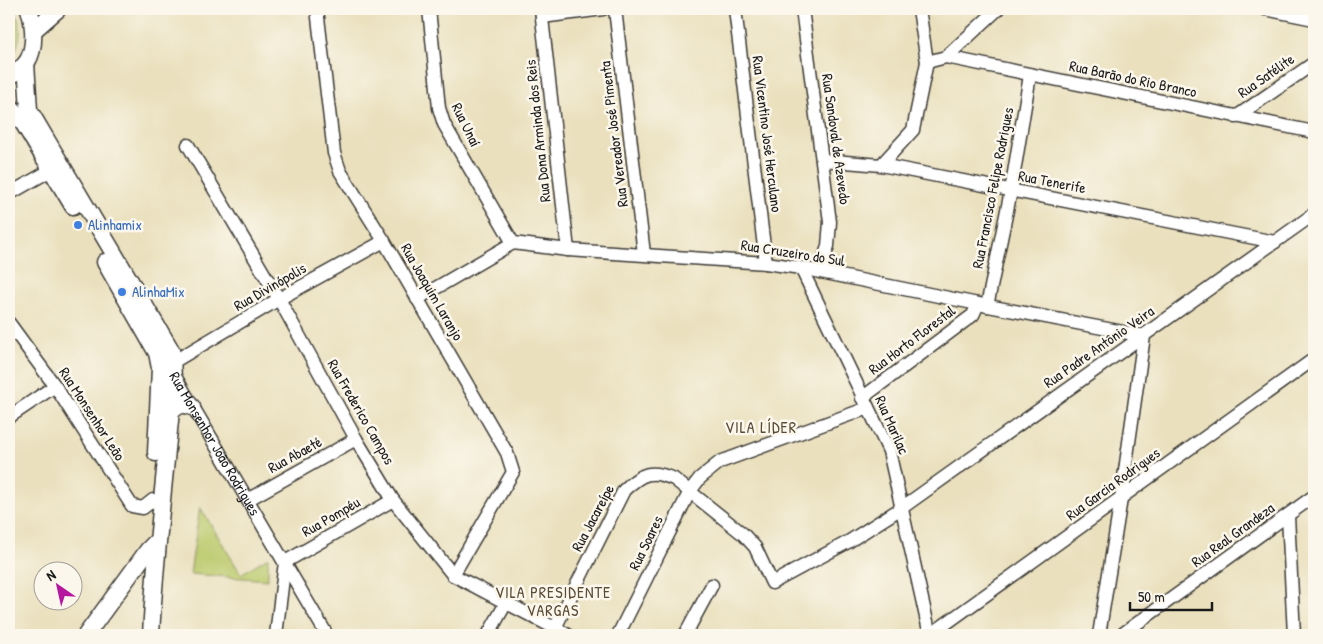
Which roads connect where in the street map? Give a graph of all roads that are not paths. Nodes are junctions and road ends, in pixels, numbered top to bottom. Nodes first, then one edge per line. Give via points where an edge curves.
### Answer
1 (29, 9) edge
2 (58, 9) edge
3 (317, 9) edge
4 (429, 9) edge
5 (603, 9) edge
6 (615, 9) edge
7 (735, 9) edge
8 (802, 9) edge
9 (919, 9) edge
10 (998, 9) edge
11 (1265, 9) edge
12 (541, 13) edge
13 (1314, 19) edge
14 (34, 30) junction
15 (946, 57) junction
16 (927, 62) junction
17 (1314, 63) edge
18 (26, 64) junction
19 (1030, 75) junction
20 (9, 77) edge
21 (9, 105) edge
22 (1236, 117) junction
23 (1314, 132) edge
24 (188, 145) dead end
25 (822, 160) junction
26 (881, 165) junction
27 (51, 170) junction
28 (1011, 191) junction
29 (9, 194) edge
30 (1314, 214) edge
31 (384, 241) junction
32 (1274, 242) junction
33 (513, 243) junction
34 (568, 250) junction
35 (644, 254) junction
36 (766, 263) junction
37 (801, 268) junction
38 (820, 272) junction
39 (279, 299) junction
40 (417, 299) junction
41 (983, 305) junction
42 (9, 322) edge
43 (1144, 336) junction
44 (1314, 359) edge
45 (168, 367) junction
46 (55, 386) junction
47 (865, 403) junction
48 (192, 407) junction
49 (170, 413) junction
50 (9, 417) edge
51 (356, 438) junction
52 (690, 491) junction
53 (1314, 496) edge
54 (249, 499) junction
55 (1121, 499) junction
56 (153, 500) junction
57 (393, 500) junction
58 (903, 507) junction
59 (1288, 516) junction
60 (153, 545) junction
61 (285, 562) junction
62 (453, 575) junction
63 (712, 585) dead end
64 (506, 603) junction
65 (555, 628) junction
66 (86, 635) edge
67 (150, 635) edge
68 (276, 635) edge
69 (328, 635) edge
70 (488, 635) edge
71 (568, 635) edge
72 (618, 635) edge
73 (685, 635) edge
74 (930, 635) edge
75 (1099, 635) edge
76 (1121, 635) edge
77 (1294, 635) edge

1 - 14 street
2 - 14 street
3 - 31 street, Rua Joaquim Laranjo via 334,153 340,172
4 - 33 street, Rua Unaí via 439,108 444,124
5 - 12 street
6 - 35 street, Rua Vereador José Pimenta
7 - 36 street, Rua Vicentino José Herculano
8 - 25 street, Rua Sandoval de Azevedo
9 - 16 street
10 - 15 street
11 - 13 street
12 - 34 street, Rua Dona Arminda dos Reis
14 - 18 street, Rua Monsenhor João Rodrigues
15 - 16 street
15 - 19 street, Rua Barão do Rio Branco
16 - 26 street via 913,130
17 - 22 street, Rua Satélite
18 - 20 street
18 - 45 street, Rua Monsenhor João Rodrigues via 29,110 171,350
19 - 22 street, Rua Barão do Rio Branco
19 - 28 street, Rua Francisco Felipe Rodrigues
21 - 27 street, Rua Monsenhor João Rodrigues
22 - 23 street, Rua Barão do Rio Branco
24 - 39 street, Rua Frederico Campos
25 - 26 street, Rua Tenerife
25 - 38 street, Rua Sandoval de Azevedo via 830,222 828,246
26 - 28 street, Rua Tenerife
27 - 29 street
27 - 45 street, Rua Monsenhor João Rodrigues
28 - 32 street, Rua Tenerife
28 - 41 street, Rua Francisco Felipe Rodrigues
30 - 32 street, Rua Padre Antônio Veira
31 - 39 street, Rua Divinópolis
31 - 40 street, Rua Joaquim Laranjo
32 - 43 street, Rua Padre Antônio Veira
33 - 34 street, Rua Cruzeiro do Sul
33 - 40 street
34 - 35 street, Rua Cruzeiro do Sul
35 - 36 street, Rua Cruzeiro do Sul
36 - 37 street, Rua Cruzeiro do Sul
37 - 38 street, Rua Cruzeiro do Sul
37 - 47 street, Rua Marilac
38 - 41 street, Rua Cruzeiro do Sul
39 - 45 street, Rua Divinópolis
39 - 51 street, Rua Frederico Campos
40 - 62 street, Rua Joaquim Laranjo via 507,453 513,472
41 - 43 street, Rua Cruzeiro do Sul
41 - 47 street, Rua Horto Florestal
42 - 46 street, Rua Monsenhor Leão
43 - 55 street
43 - 58 street, Rua Padre Antônio Veira
44 - 55 street, Rua Garcia Rodrigues
45 - 48 street, Rua Monsenhor João Rodrigues
45 - 49 street
45 - 56 street
46 - 50 street
46 - 56 street, Rua Monsenhor Leão via 132,506 143,508
47 - 52 street, Rua Horto Florestal via 720,462
47 - 58 street, Rua Marilac via 889,451
48 - 49 street via 183,404
48 - 54 street, Rua Monsenhor João Rodrigues
49 - 60 street
51 - 54 street, Rua Abaeté
51 - 57 street, Rua Frederico Campos
52 - 58 street, Rua Padre Antônio Veira via 755,547 772,583 848,542
52 - 65 street, Rua Jacareípe via 674,479 649,473 624,490
52 - 72 street, Rua Soares
53 - 59 street, Rua Real Grandeza
54 - 61 street, Rua Monsenhor João Rodrigues
55 - 74 street, Rua Garcia Rodrigues
55 - 75 street
56 - 60 street
57 - 61 street, Rua Pompéu
57 - 62 street, Rua Frederico Campos
58 - 74 street, Rua Marilac
59 - 76 street, Rua Real Grandeza
59 - 77 street
60 - 66 street
60 - 67 street
61 - 68 street
61 - 69 street, Rua Monsenhor João Rodrigues
62 - 64 street, Rua Frederico Campos
63 - 73 street
64 - 65 street, Rua Frederico Campos
64 - 70 street
65 - 71 street, Rua Frederico Campos

